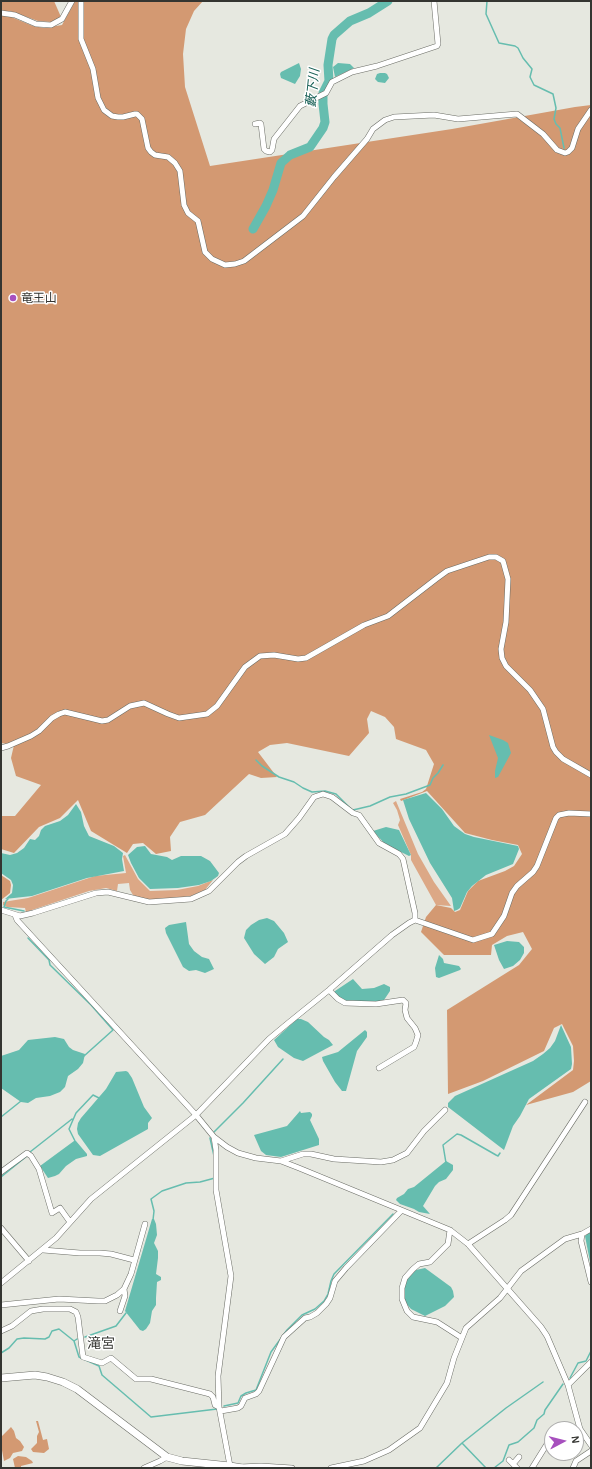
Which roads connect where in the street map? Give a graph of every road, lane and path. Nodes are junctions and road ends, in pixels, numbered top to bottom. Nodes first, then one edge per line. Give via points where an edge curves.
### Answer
1 (72, 1) edge
2 (81, 1) edge
3 (434, 1) edge
4 (1, 13) edge
5 (591, 110) edge
6 (255, 124) dead end
7 (1, 748) edge
8 (591, 775) edge
9 (591, 814) edge
10 (1, 910) edge
11 (15, 915) junction
12 (415, 920) junction
13 (329, 990) junction
14 (379, 1068) dead end
15 (585, 1102) dead end
16 (445, 1110) dead end
17 (196, 1115) junction
18 (214, 1137) junction
19 (281, 1161) junction
20 (1, 1172) edge
21 (402, 1211) junction
22 (70, 1222) junction
23 (145, 1224) dead end
24 (1, 1228) edge
25 (591, 1229) edge
26 (450, 1230) junction
27 (582, 1234) junction
28 (468, 1244) junction
29 (43, 1250) junction
30 (134, 1260) junction
31 (29, 1261) junction
32 (591, 1282) edge
33 (1, 1283) edge
34 (124, 1289) junction
35 (507, 1290) junction
36 (1, 1305) edge
37 (120, 1311) dead end
38 (1, 1331) edge
39 (462, 1338) junction
40 (591, 1362) edge
41 (1, 1378) edge
42 (568, 1385) junction
43 (220, 1409) junction
44 (576, 1421) edge
45 (584, 1437) edge
46 (591, 1445) edge
47 (544, 1449) edge
48 (591, 1451) edge
49 (168, 1456) junction
50 (519, 1457) dead end
51 (182, 1461) junction
52 (230, 1466) junction
53 (144, 1468) edge
54 (186, 1468) edge
55 (241, 1468) edge
56 (292, 1468) edge
57 (331, 1468) edge
58 (517, 1468) edge
59 (532, 1468) edge
60 (573, 1468) edge

1 - 4 street via 62,19 51,25 36,24 15,15
2 - 5 street via 81,39 93,69 98,98 104,110 112,116 137,114 142,119 148,148 155,155 168,157 180,171 184,205 188,213 198,221 205,252 212,259 225,264 244,261 303,216 373,129 384,120 434,115 458,119 517,114 543,134 557,150 565,153 572,148 578,129
3 - 6 street via 437,46 352,72 332,82 326,94 300,106 274,138 270,152 264,149 261,124
7 - 8 street via 31,736 52,718 64,712 102,721 130,706 144,703 179,718 207,714 217,706 245,668 260,656 306,658 364,625 388,616 447,571 496,557 503,561 508,579 502,658 543,709 556,752 563,759
9 - 12 street via 558,815 533,872 514,889 504,916 492,934 473,940
10 - 11 street
11 - 12 street via 33,913 96,893 108,892 149,902 191,899 202,895 238,862 285,834 314,797 323,794 332,796 359,815 379,843 403,859
11 - 17 street
12 - 13 street via 392,935
13 - 14 street via 345,1003 376,1004 404,1000 406,1003 407,1018 418,1035 414,1047
13 - 17 street via 269,1040
15 - 28 street via 511,1215
16 - 19 street via 407,1153 394,1160 381,1162 334,1159 303,1154
17 - 18 street
17 - 22 street via 91,1199
18 - 19 street via 238,1153
18 - 43 street via 216,1190 231,1276 218,1376
19 - 21 street
20 - 22 street via 27,1153 38,1169 52,1213 60,1208
21 - 26 street
21 - 43 street via 335,1281 326,1304 316,1313 304,1318 284,1338 259,1391 246,1398 238,1408
22 - 29 street
23 - 30 street
24 - 31 street
25 - 27 street
26 - 28 street
26 - 39 street via 448,1244 430,1262 420,1264 405,1278 402,1299 406,1310 413,1317 437,1322
27 - 32 street
27 - 35 street via 565,1239 521,1271
28 - 35 street
29 - 30 street via 112,1254
29 - 31 street
30 - 34 street
31 - 33 street
34 - 36 street via 118,1295 105,1300 83,1302 59,1299
34 - 37 street via 125,1296
35 - 39 street via 466,1328
35 - 42 street via 547,1336
38 - 43 street via 37,1309 70,1309 76,1312 78,1317 83,1356 102,1363 111,1358 136,1379 151,1379 210,1394
39 - 57 street via 447,1382 420,1428 389,1450 364,1461
40 - 42 street
41 - 49 street via 35,1375 70,1385
42 - 44 street
43 - 52 street
45 - 46 street
47 - 59 street
48 - 60 street via 576,1461
49 - 51 street
49 - 53 street
50 - 58 street via 511,1462
51 - 52 street
51 - 54 street
52 - 55 street
55 - 56 street

